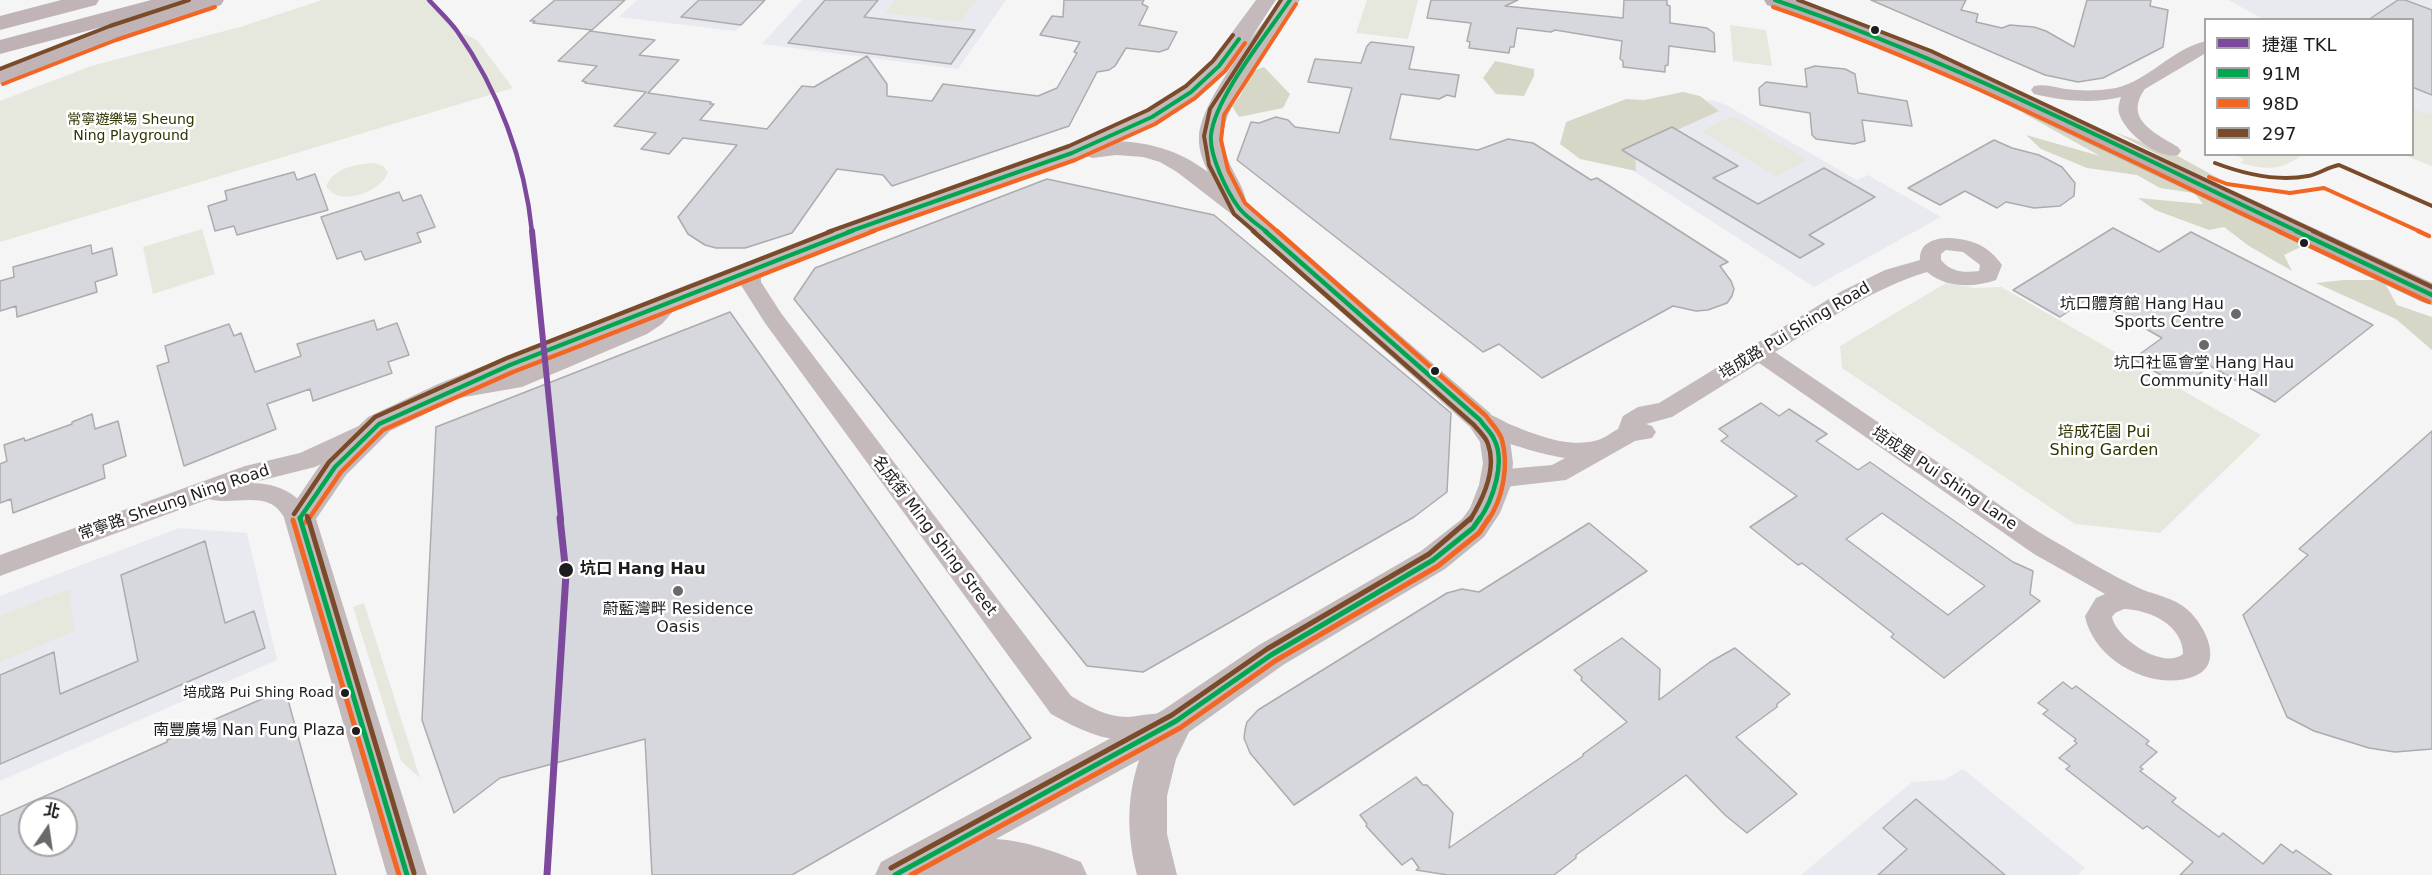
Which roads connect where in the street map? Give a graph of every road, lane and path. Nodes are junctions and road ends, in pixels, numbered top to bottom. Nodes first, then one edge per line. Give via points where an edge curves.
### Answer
1 (88, 0) edge
2 (127, 0) edge
3 (177, 0) edge
4 (213, 0) edge
5 (1266, 0) edge
6 (1290, 0) edge
7 (1775, 0) edge
8 (1824, 0) edge
9 (0, 23) edge
10 (0, 36) edge
11 (0, 47) edge
12 (2204, 47) edge
13 (0, 77) edge
14 (2139, 85) junction
15 (2040, 90) junction
16 (2171, 151) junction
17 (1072, 153) junction
18 (1239, 208) junction
19 (1932, 263) dead end
20 (758, 267) junction
21 (2432, 272) edge
22 (2432, 295) edge
23 (1759, 352) junction
24 (1480, 420) junction
25 (379, 424) junction
26 (1606, 448) junction
27 (1496, 479) junction
28 (188, 496) junction
29 (300, 518) junction
30 (0, 566) edge
31 (2135, 598) dead end
32 (1176, 721) junction
33 (407, 875) edge
34 (897, 875) edge
35 (1067, 875) edge
36 (1157, 875) edge

1 - 9 highway
2 - 10 main road
3 - 11 main road
4 - 13 highway
5 - 17 street, 常寧路 Sheung Ning Road via 1220,66 1191,92 1152,117
6 - 18 street via 1217,112 1211,136 1216,162
7 - 22 main road via 1960,72
8 - 15 main road via 1943,46
12 - 14 street
14 - 15 street via 2097,96
14 - 16 street via 2130,96 2128,114 2142,132
15 - 16 main road
16 - 21 main road
17 - 18 street via 1116,148 1168,157
17 - 20 street, 常寧路 Sheung Ning Road
18 - 24 street
19 - 23 street, 培成路 Pui Shing Road via 1893,275 1850,296
20 - 25 street, 常寧路 Sheung Ning Road via 448,391
20 - 32 street, 名成街 Ming Shing Street via 750,274 750,282 773,318 1060,705 1101,727 1136,730
23 - 26 street, 培成路 Pui Shing Road via 1664,411 1660,422 1647,431 1630,433
23 - 31 street, 培成里 Pui Shing Lane via 2043,547
24 - 26 street, 培成路 Pui Shing Road via 1546,448
24 - 27 street via 1495,440
25 - 28 street, 常寧路 Sheung Ning Road via 306,461 254,472
25 - 29 street, 常寧路 Sheung Ning Road via 335,467
26 - 27 street, 培成路 Pui Shing Road via 1557,474
27 - 32 street via 1484,513 1473,528 1433,560 1271,655
28 - 29 street via 233,490 279,496
28 - 30 street, 常寧路 Sheung Ning Road
29 - 33 street
32 - 34 street
32 - 36 street via 1160,748 1147,806 1147,831
34 - 35 street via 971,858 1002,857 1045,865

